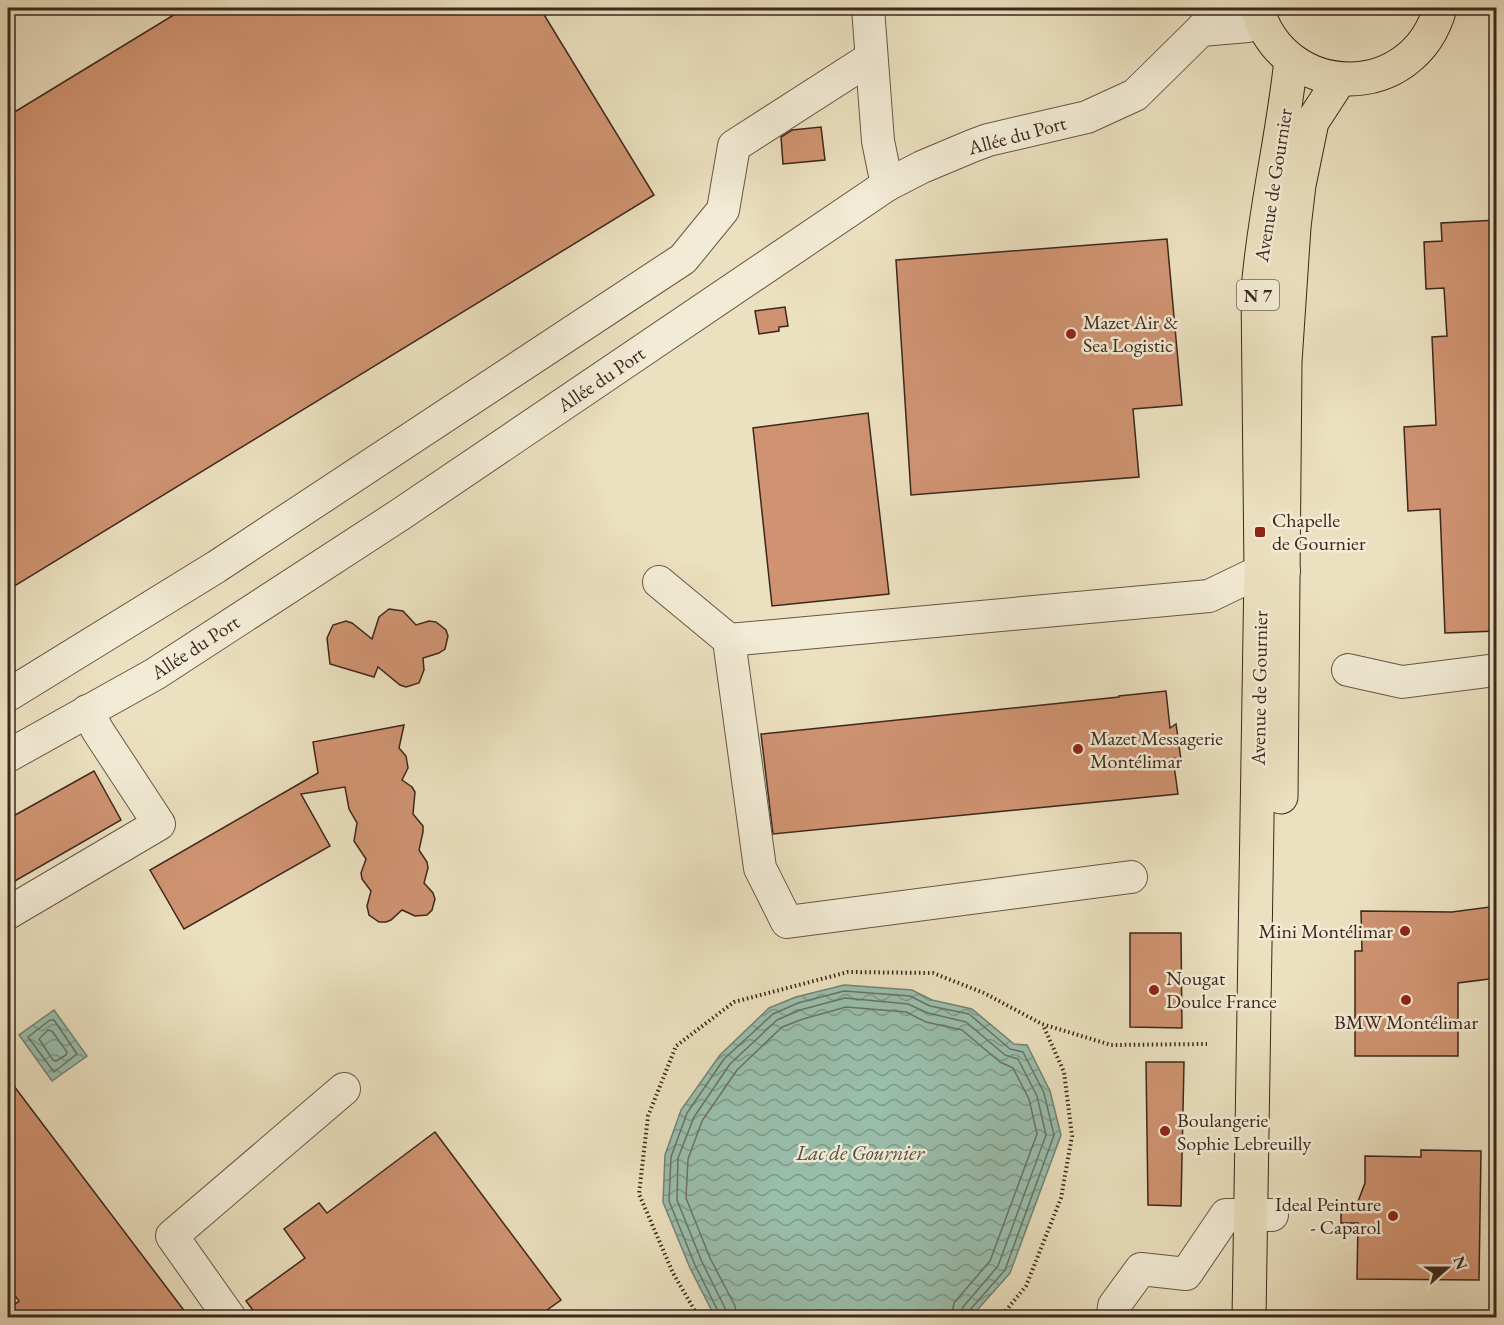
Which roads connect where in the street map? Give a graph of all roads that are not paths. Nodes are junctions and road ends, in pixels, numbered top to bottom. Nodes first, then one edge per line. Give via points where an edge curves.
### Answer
1 (868, 8) edge
2 (1444, 11) edge
3 (1259, 15) edge
4 (1210, 19) edge
5 (871, 58) junction
6 (1291, 60) junction
7 (1340, 79) junction
8 (887, 185) junction
9 (1272, 571) junction
10 (658, 582) dead end
11 (729, 640) junction
12 (1348, 670) dead end
13 (1497, 670) edge
14 (8, 694) edge
15 (87, 711) junction
16 (8, 756) edge
17 (1131, 877) dead end
18 (8, 913) edge
19 (344, 1089) dead end
20 (1261, 1215) junction
21 (230, 1317) edge
22 (1113, 1317) edge
23 (1249, 1317) edge
24 (1271, 1317) edge

1 - 5 street
2 - 7 main road via 1406,60 1357,79
3 - 4 street, Allée du Port via 1248,26
3 - 6 main road via 1273,43
4 - 8 street, Allée du Port via 1135,94 1087,117 980,143
5 - 8 street via 878,141
5 - 14 street via 734,146 723,210 683,259 216,567
6 - 7 main road via 1314,73
6 - 9 main road, Avenue de Gournier / N 7 via 1258,290
7 - 9 main road, Avenue de Gournier / N 7 via 1312,122 1299,185
8 - 15 street, Allée du Port via 401,514 154,674
9 - 11 street via 1209,596
9 - 20 main road, Avenue de Gournier / N 7
10 - 11 street
11 - 17 street via 760,868 787,922
12 - 13 street via 1402,682
15 - 16 street, Allée du Port
15 - 18 street via 159,825
19 - 21 street via 172,1236
20 - 22 street via 1226,1215 1186,1274 1141,1269 1114,1306
20 - 23 main road, Avenue de Gournier / N 7
20 - 24 main road, Avenue de Gournier / N 7

